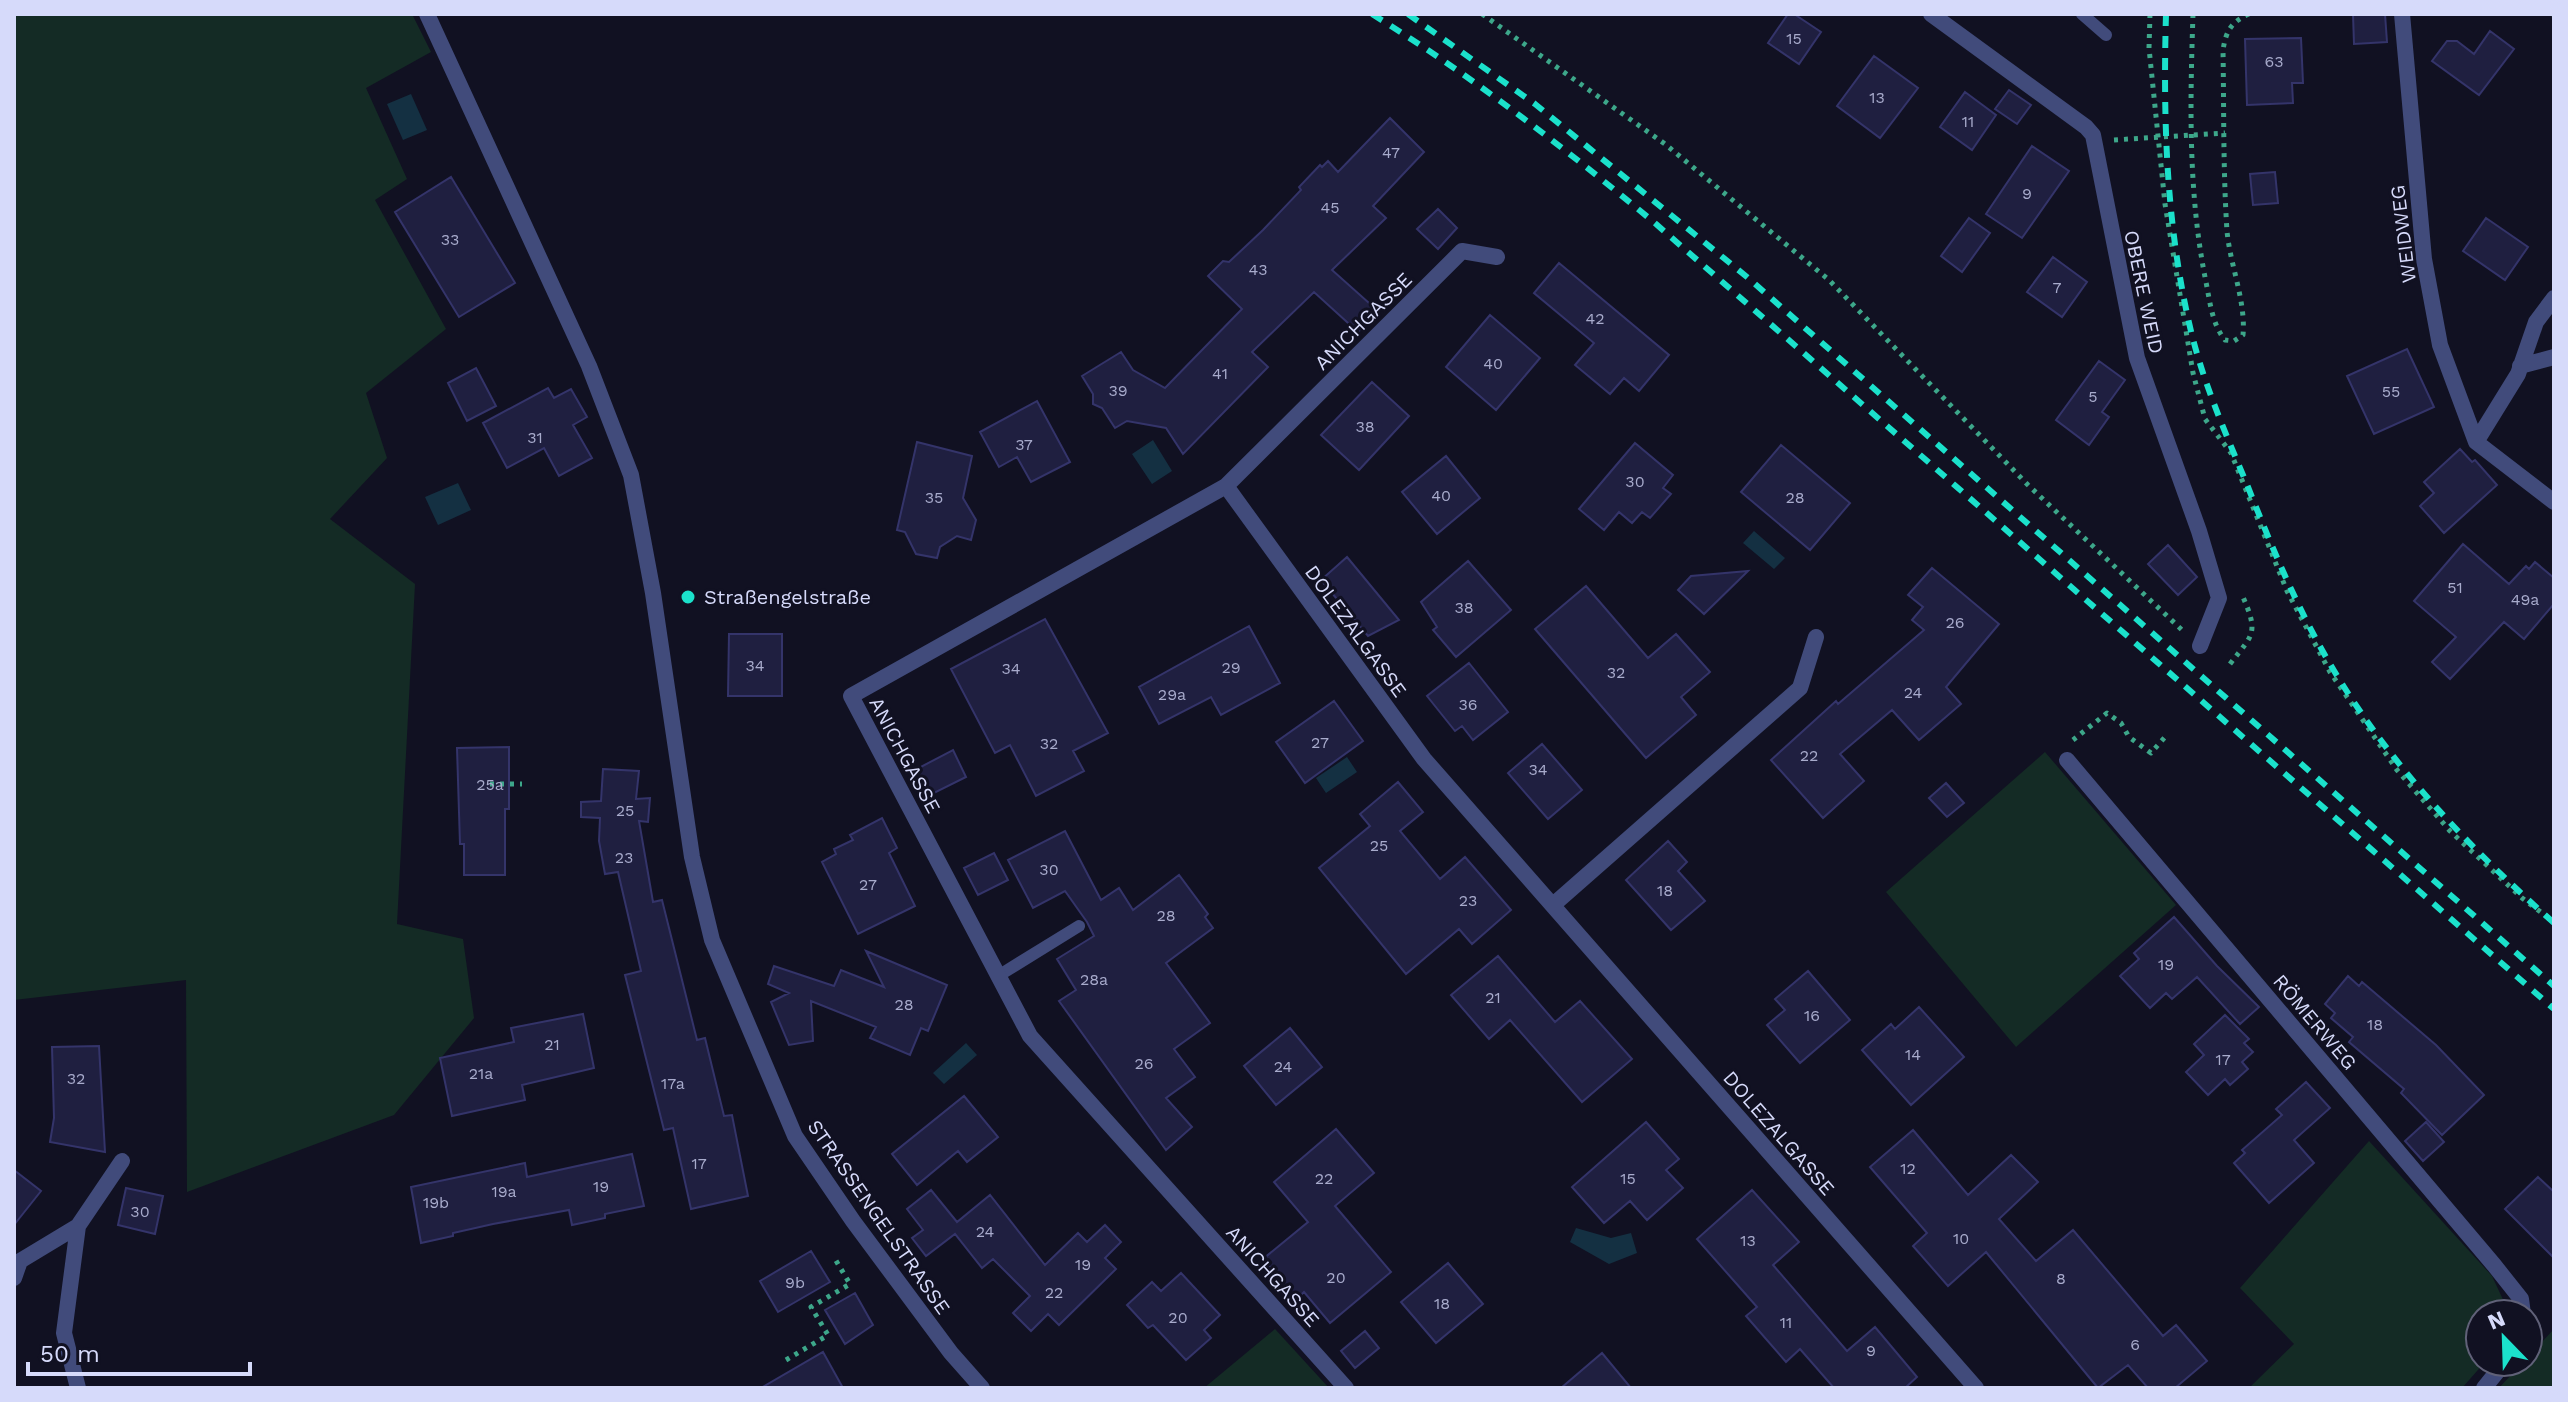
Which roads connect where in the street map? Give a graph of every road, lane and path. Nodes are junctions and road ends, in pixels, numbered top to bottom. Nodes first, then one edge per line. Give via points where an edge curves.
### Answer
1 (427, 14) edge
2 (1482, 14) edge
3 (1931, 14) edge
4 (2082, 14) edge
5 (2150, 14) edge
6 (2193, 14) edge
7 (2249, 14) edge
8 (2402, 14) edge
9 (2106, 35) dead end
10 (2222, 133) junction
11 (2109, 141) dead end
12 (1497, 257) dead end
13 (2554, 298) edge
14 (2554, 357) edge
15 (2520, 366) junction
16 (2476, 442) junction
17 (1226, 486) junction
18 (2554, 502) edge
19 (1816, 637) dead end
20 (2200, 646) joint
21 (2166, 736) dead end
22 (2067, 760) joint
23 (490, 784) dead end
24 (522, 784) dead end
25 (1553, 905) junction
26 (2554, 922) edge
27 (1079, 926) dead end
28 (998, 976) junction
29 (122, 1161) dead end
30 (78, 1226) junction
31 (835, 1259) dead end
32 (14, 1278) edge
33 (2520, 1298) edge
34 (786, 1360) dead end
35 (78, 1388) edge
36 (982, 1388) edge
37 (1346, 1388) edge
38 (1976, 1388) edge

1 - 36 street, STRASSENGELSTRASSE via 589,366 631,475 692,857 712,940 795,1136 934,1331
2 - 20 path via 1665,144 1829,280 2028,485
3 - 20 street, OBERE WEID via 2093,135 2137,358 2219,598
4 - 9 lane
5 - 26 path via 2165,204 2205,419 2231,453 2287,591 2330,672 2397,770 2450,831
6 - 10 path via 2190,154 2199,239 2211,311 2218,331 2234,341 2243,335 2244,323 2230,258
7 - 10 path via 2235,20 2226,34
8 - 16 street, WEIDWEG via 2424,259 2440,345
10 - 11 path
12 - 17 street, ANICHGASSE via 1462,251
13 - 15 street via 2536,322
14 - 15 street
15 - 16 street
16 - 18 street
17 - 25 street, DOLEZALGASSE via 1424,759
17 - 28 street, ANICHGASSE via 851,696
19 - 25 street via 1800,688
21 - 22 path via 2151,753 2107,713 2063,752
22 - 33 street, RÖMERWEG
23 - 24 path
25 - 38 street, DOLEZALGASSE
27 - 28 lane
28 - 37 street, ANICHGASSE via 1030,1036
29 - 30 street
30 - 32 street via 20,1261
30 - 35 street via 64,1333
31 - 34 path via 850,1284 811,1307 828,1335

